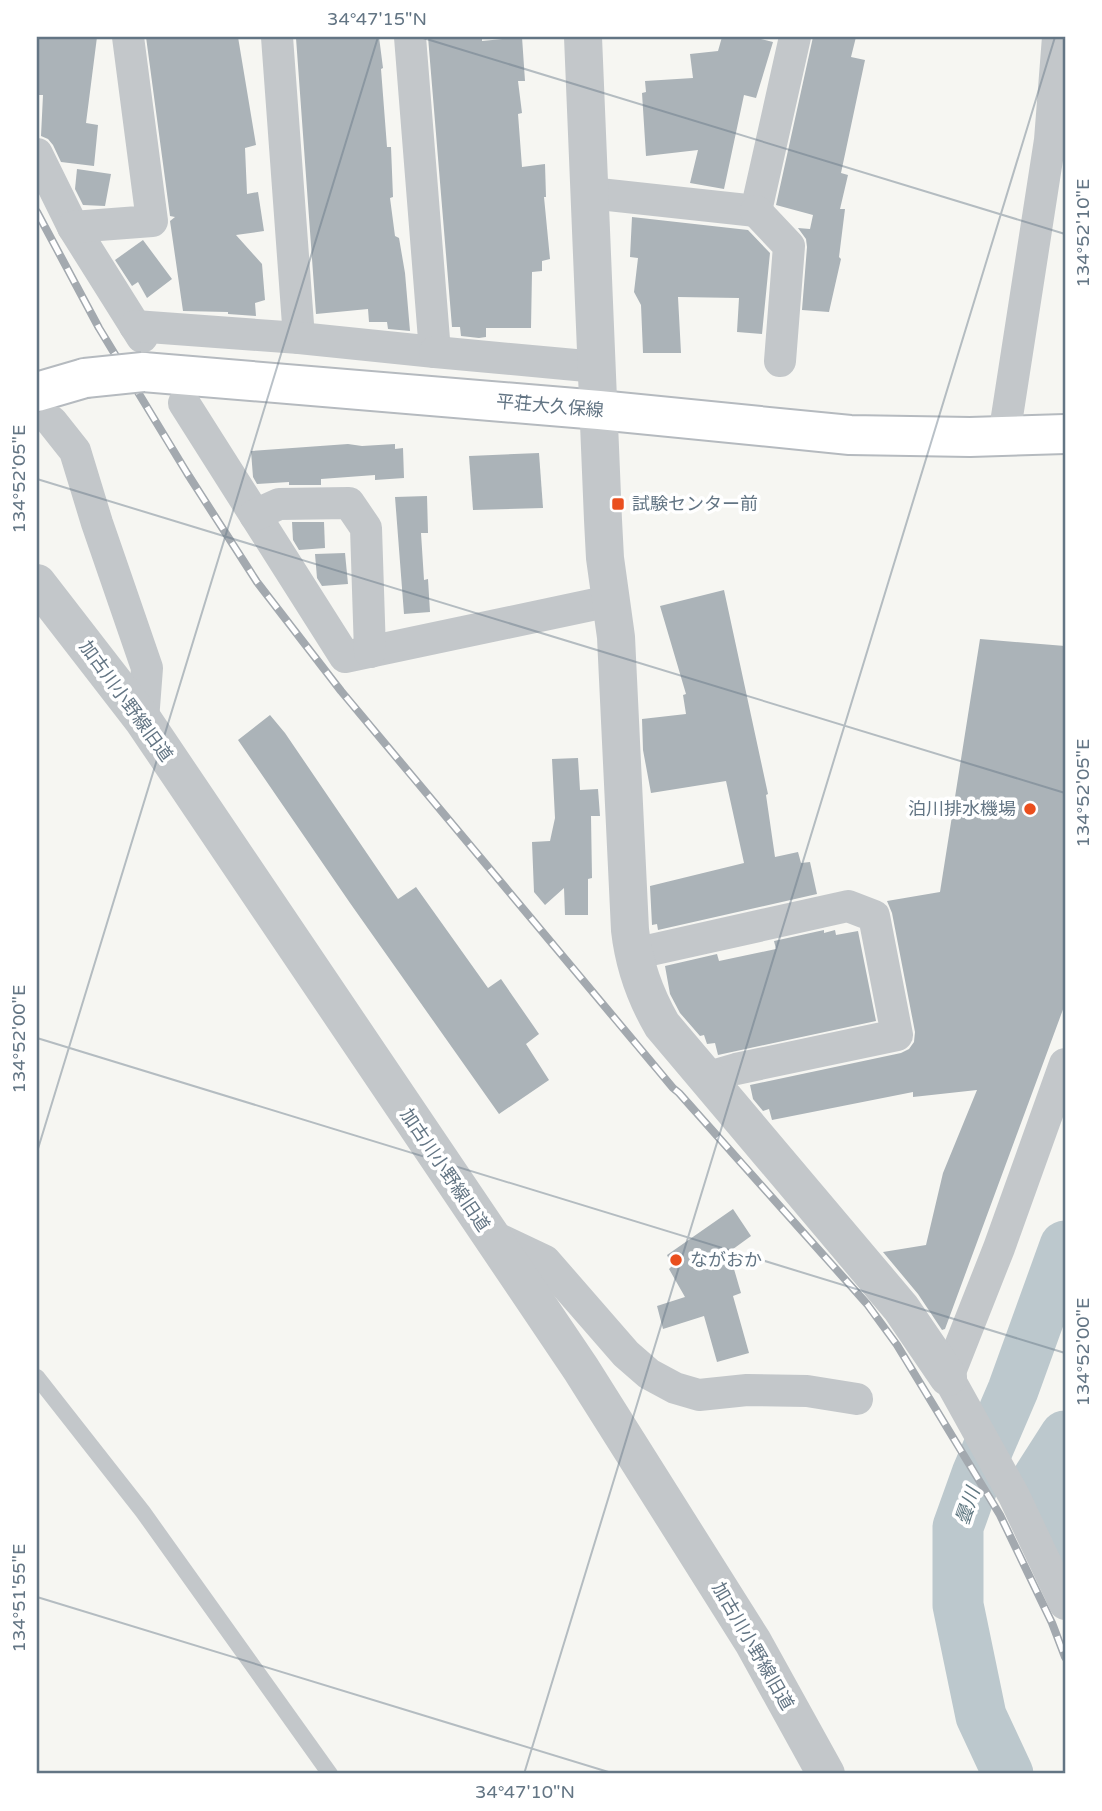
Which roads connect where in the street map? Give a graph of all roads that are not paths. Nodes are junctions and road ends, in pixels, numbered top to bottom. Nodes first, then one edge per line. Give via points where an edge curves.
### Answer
1 (128, 37) edge
2 (277, 37) edge
3 (410, 37) edge
4 (583, 37) edge
5 (795, 37) edge
6 (1058, 37) edge
7 (37, 154) edge
8 (590, 193) junction
9 (756, 211) junction
10 (74, 227) junction
11 (299, 338) junction
12 (140, 345) junction
13 (789, 345) dead end
14 (435, 352) junction
15 (597, 367) junction
16 (184, 403) dead end
17 (44, 407) edge
18 (599, 410) junction
19 (1065, 434) edge
20 (1004, 436) junction
21 (255, 515) junction
22 (37, 583) edge
23 (610, 601) junction
24 (358, 654) junction
25 (143, 720) junction
26 (633, 954) junction
27 (1065, 1064) edge
28 (705, 1078) junction
29 (488, 1234) junction
30 (37, 1377) edge
31 (952, 1385) junction
32 (857, 1399) dead end
33 (1065, 1604) edge
34 (330, 1774) edge
35 (826, 1774) edge

1 - 10 street via 152,221
2 - 11 street
3 - 14 street
4 - 8 street
5 - 9 street
6 - 20 street via 1050,140
7 - 10 street
8 - 9 street
8 - 15 street
9 - 13 street via 789,246
10 - 12 street
11 - 12 street
11 - 14 street
12 - 17 main road, 平荘大久保線, bridge
12 - 18 main road, 平荘大久保線
14 - 15 street
15 - 18 street
16 - 21 street
17 - 25 street via 75,451 147,668
18 - 20 main road, 平荘大久保線 via 850,435
18 - 23 street
19 - 20 main road, 平荘大久保線
21 - 24 street
21 - 24 street via 279,503 349,503 366,528
22 - 25 street, 加古川小野線旧道
23 - 24 street
23 - 26 street via 616,637
25 - 29 street, 加古川小野線旧道
26 - 28 street via 641,984 662,1025
26 - 28 street via 848,906 874,916 897,1035
27 - 31 street
28 - 31 street via 901,1308
29 - 32 street via 545,1261 626,1354 675,1388 699,1395 807,1391
29 - 35 street, 加古川小野線旧道 via 581,1369 739,1619
30 - 34 lane via 143,1512
31 - 33 street via 1014,1496

